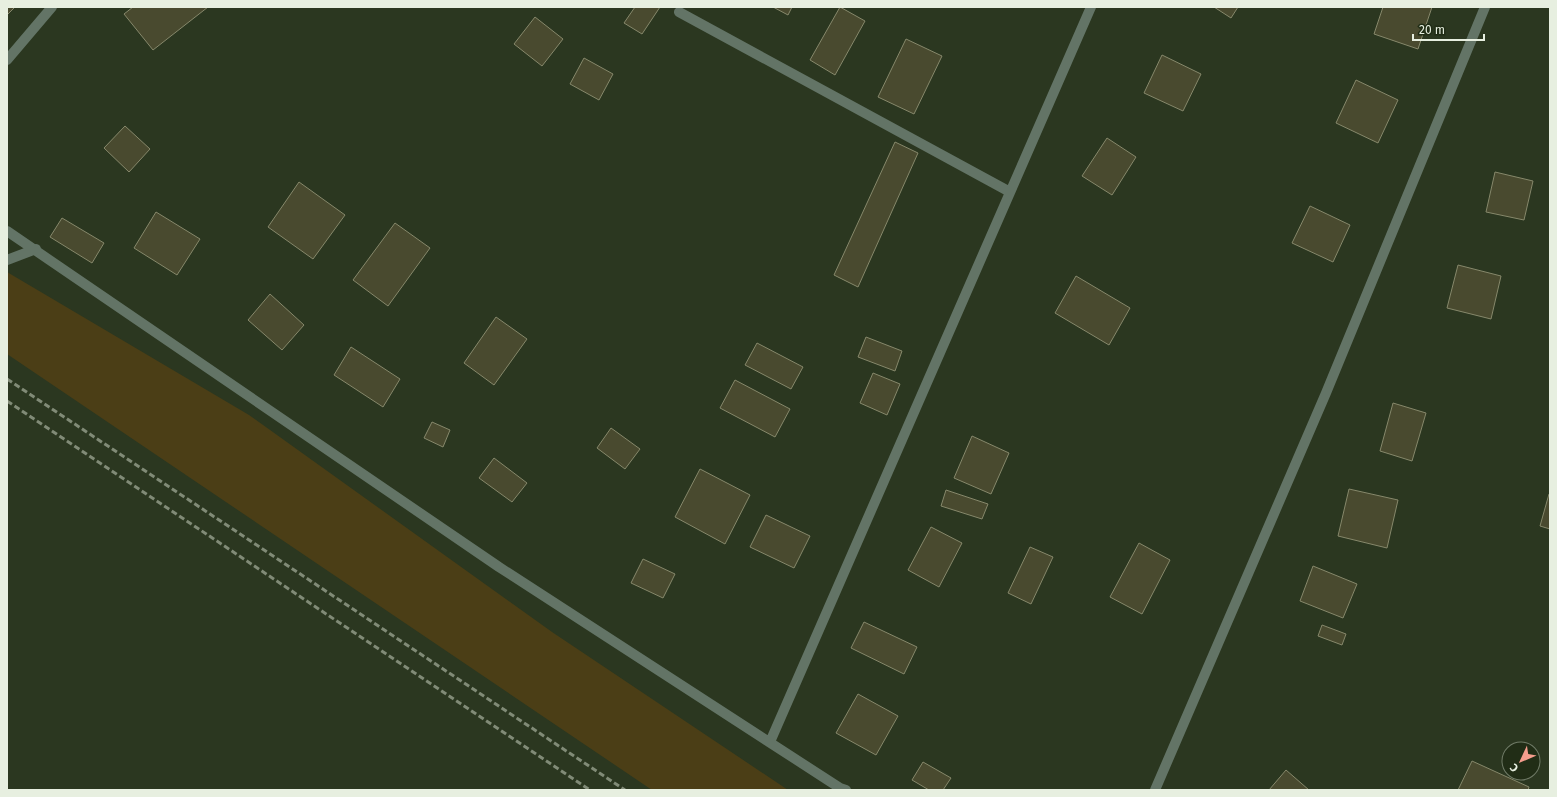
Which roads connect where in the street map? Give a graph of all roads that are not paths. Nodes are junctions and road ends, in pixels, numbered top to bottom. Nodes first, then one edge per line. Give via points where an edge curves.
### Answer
1 (52, 7) edge
2 (1091, 7) edge
3 (1485, 7) edge
4 (679, 12) dead end
5 (7, 60) edge
6 (1010, 192) junction
7 (7, 230) edge
8 (36, 249) junction
9 (7, 260) edge
10 (770, 742) junction
11 (846, 790) edge
12 (1155, 790) edge

1 - 5 street
2 - 6 street
3 - 12 street via 1326,393
4 - 6 street
6 - 10 street
7 - 8 street
8 - 9 street
8 - 10 street via 499,567
10 - 11 street

